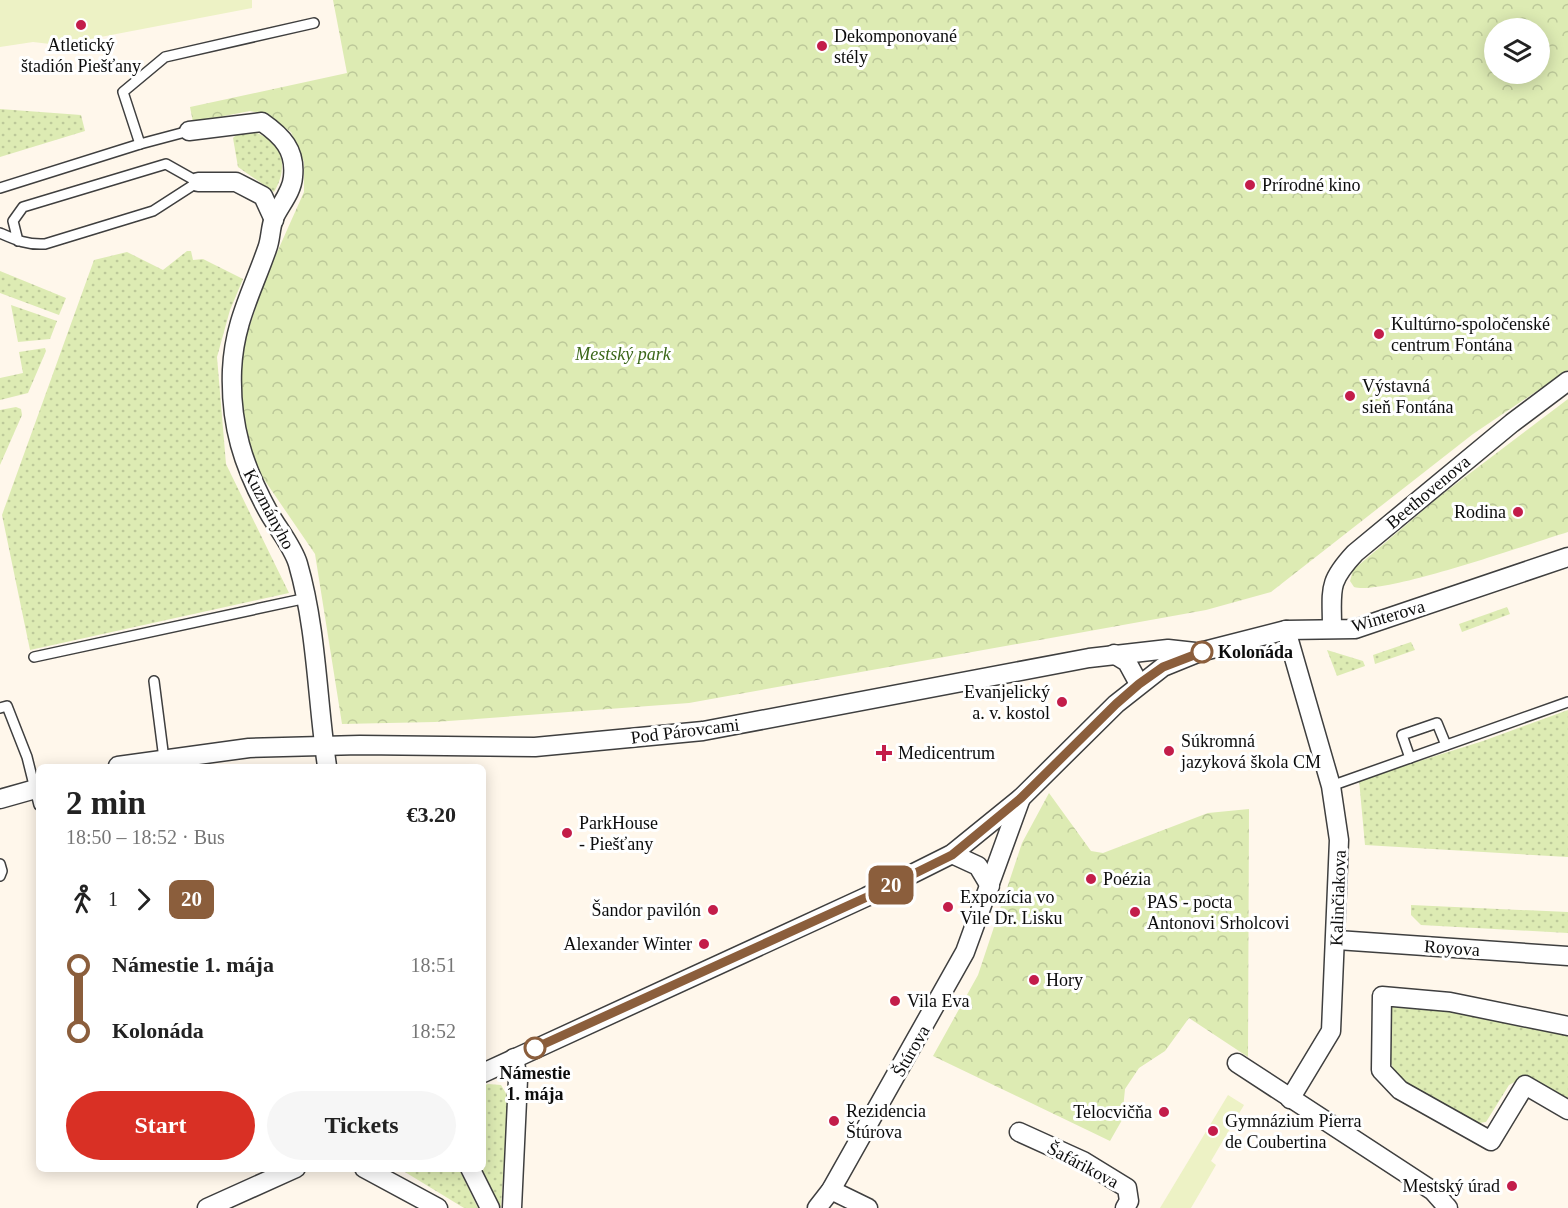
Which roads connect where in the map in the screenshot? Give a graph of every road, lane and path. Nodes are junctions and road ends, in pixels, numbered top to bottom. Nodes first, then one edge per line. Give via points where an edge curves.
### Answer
1 (314, 23) dead end
2 (189, 131) joint
3 (140, 144) junction
4 (198, 182) junction
5 (0, 188) edge
6 (274, 220) junction
7 (0, 232) edge
8 (18, 241) junction
9 (1568, 381) edge
10 (1568, 557) edge
11 (307, 598) junction
12 (1332, 628) junction
13 (1286, 630) junction
14 (1200, 652) junction
15 (1113, 654) junction
16 (34, 657) dead end
17 (154, 681) dead end
18 (1139, 684) junction
19 (1568, 702) edge
20 (0, 708) edge
21 (1446, 745) junction
22 (324, 746) junction
23 (1410, 758) junction
24 (164, 759) junction
25 (136, 764) edge
26 (327, 764) edge
27 (1331, 786) junction
28 (36, 788) edge
29 (36, 794) edge
30 (1021, 798) junction
31 (0, 799) edge
32 (952, 855) junction
33 (0, 864) edge
34 (0, 876) edge
35 (990, 886) junction
36 (1337, 940) junction
37 (1568, 956) edge
38 (1568, 1026) edge
39 (514, 1058) junction
40 (1237, 1063) dead end
41 (486, 1071) edge
42 (1290, 1099) junction
43 (1568, 1110) edge
44 (1019, 1132) dead end
45 (288, 1172) edge
46 (371, 1172) edge
47 (473, 1172) edge
48 (831, 1190) junction
49 (218, 1207) edge
50 (438, 1208) edge
51 (490, 1208) edge
52 (512, 1208) edge
53 (817, 1208) edge
54 (868, 1208) edge
55 (1125, 1208) edge
56 (1448, 1208) edge

1 - 3 lane via 165,57 123,92
2 - 3 lane
2 - 6 street, Kuzmányho via 262,122 283,137 292,158 293,178
3 - 5 lane
4 - 6 street via 236,182 263,196
4 - 8 lane via 153,211 45,244
4 - 8 lane via 166,164 23,207 13,221
6 - 11 street, Kuzmányho via 268,248 238,323 232,372 234,404 238,440 249,476 297,561
7 - 8 lane
9 - 12 street, Beethovenova via 1355,553 1337,572 1332,584
10 - 12 street, Winterova via 1355,629
11 - 16 lane
11 - 22 street, Kuzmányho
12 - 13 street, Winterova
13 - 14 street, Winterova
13 - 27 street, Kalinčiakova
14 - 15 street, Pod Párovcami via 1168,649
14 - 18 street, Winterova via 1163,667
15 - 18 street via 1127,663
15 - 22 street, Pod Párovcami via 703,731 535,747
17 - 24 lane
18 - 30 street, Winterova
19 - 21 lane
20 - 28 lane via 7,705
21 - 23 lane
21 - 23 lane via 1437,723 1402,735
22 - 24 street, Pod Párovcami via 249,748
22 - 26 street, Kuzmányho
23 - 27 lane
24 - 25 street, Pod Párovcami
27 - 36 street, Kalinčiakova via 1339,840
29 - 31 street
30 - 32 street, Winterova
30 - 35 street, Štúrova
32 - 35 street via 978,866
32 - 39 street, Winterova
33 - 34 lane
35 - 48 street, Štúrova via 965,952
36 - 37 street, Royova
36 - 42 street, Kalinčiakova via 1331,1031
38 - 43 street via 1450,1002 1382,996 1381,1070 1400,1090 1491,1142 1525,1085
39 - 41 street, Winterova
39 - 52 street via 518,1079
40 - 42 street
42 - 56 street via 1432,1191
44 - 55 street, Šafárikova via 1083,1161 1127,1188 1129,1201
45 - 49 street
46 - 50 street
47 - 51 street
48 - 53 street, Štúrova
48 - 54 street

